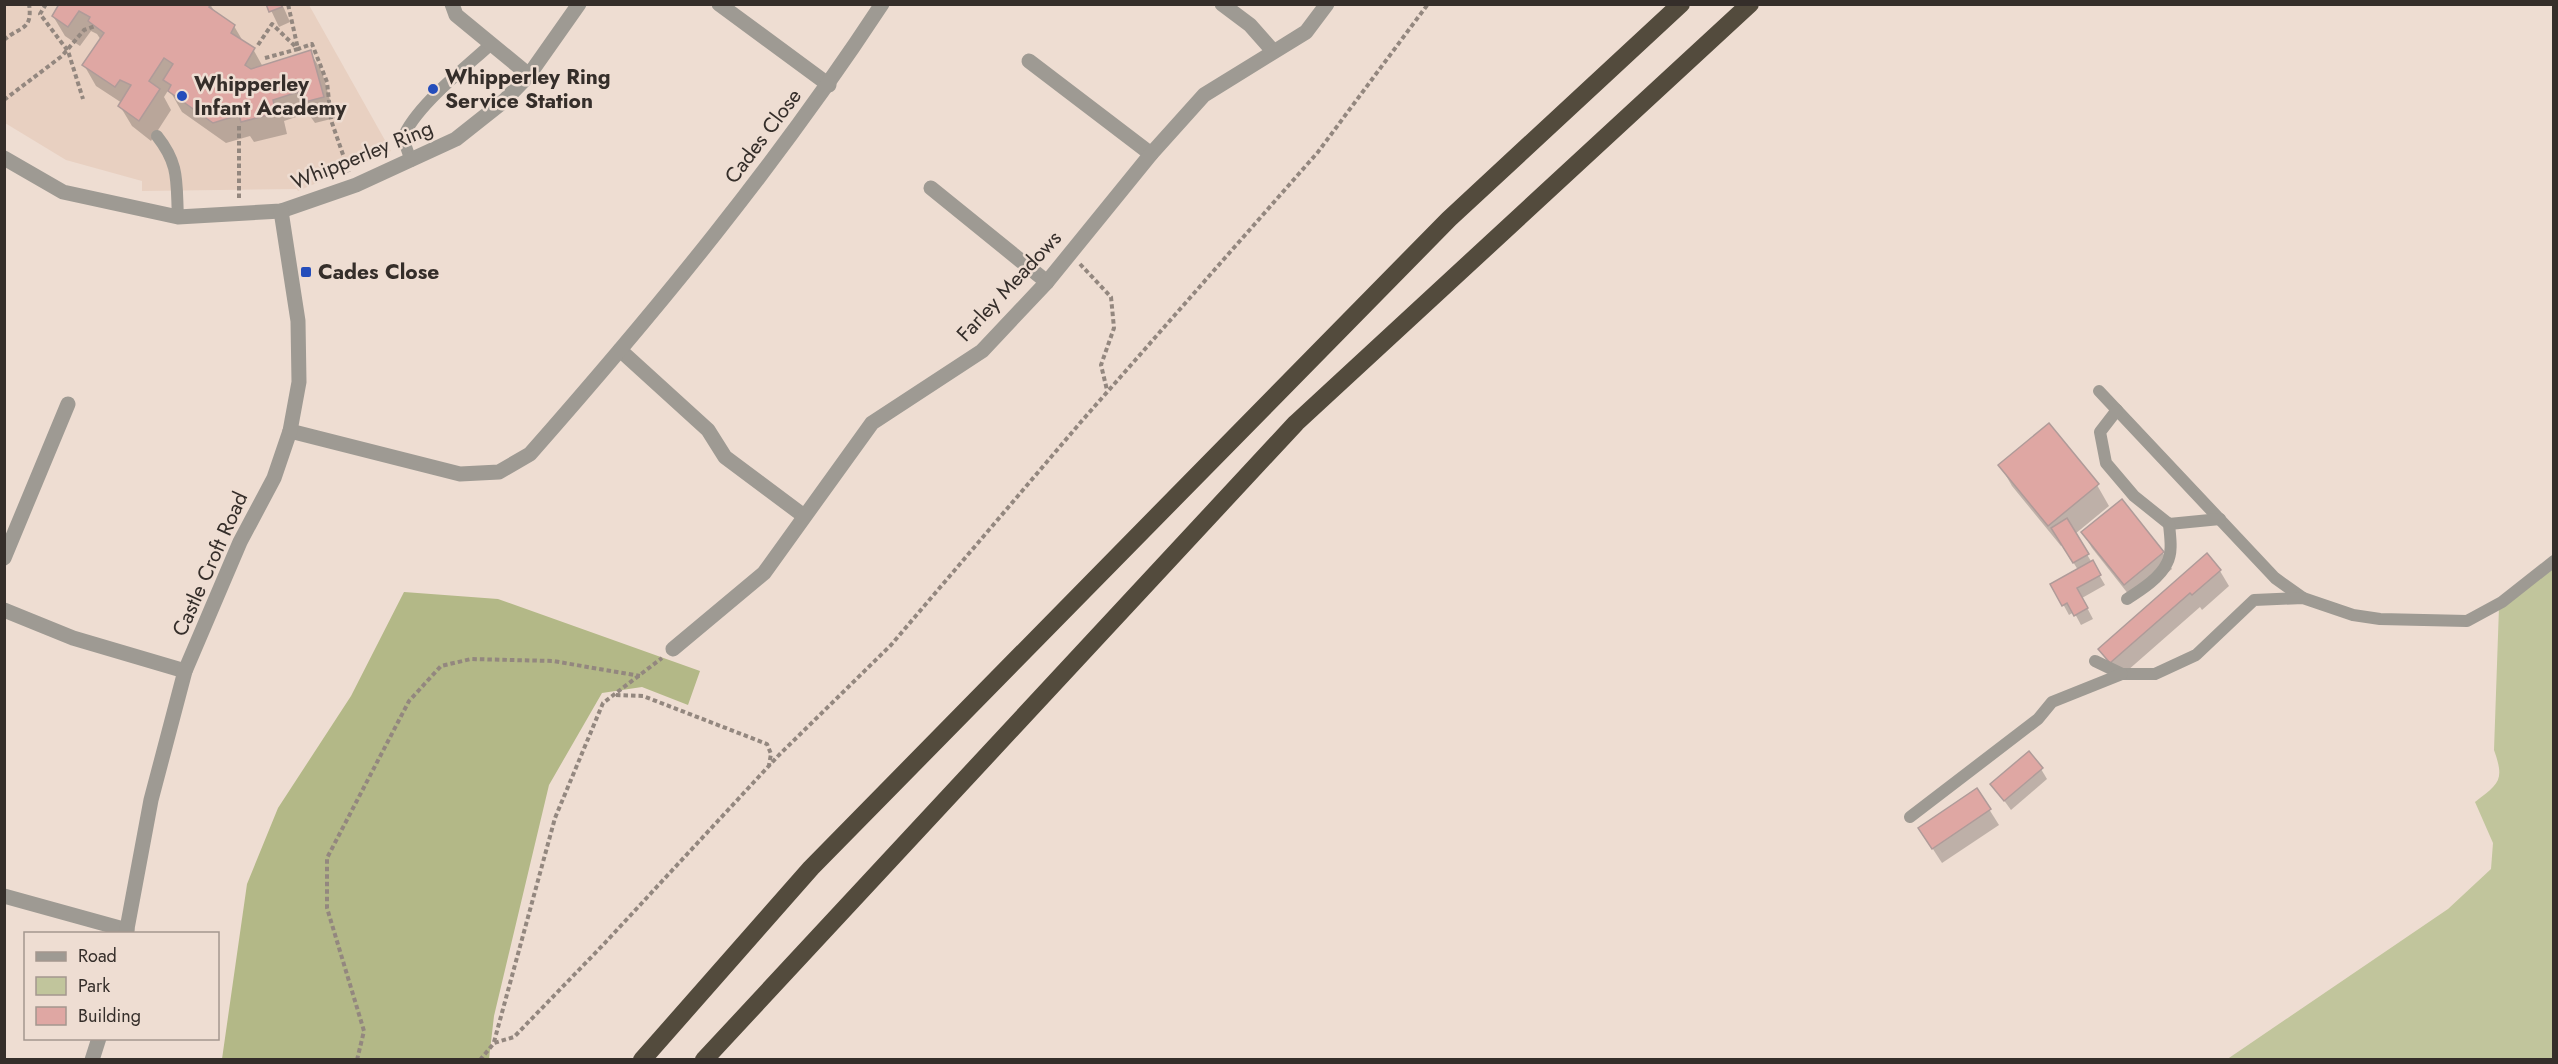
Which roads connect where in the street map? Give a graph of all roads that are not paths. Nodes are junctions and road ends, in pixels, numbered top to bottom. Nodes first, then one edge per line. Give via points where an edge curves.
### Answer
1 (452, 4) edge
2 (579, 4) edge
3 (719, 4) edge
4 (882, 4) edge
5 (1222, 4) edge
6 (1327, 4) edge
7 (1681, 4) edge
8 (1750, 4) edge
9 (490, 45) junction
10 (1273, 51) junction
11 (1029, 61) dead end
12 (529, 75) junction
13 (829, 85) junction
14 (157, 136) dead end
15 (1151, 154) junction
16 (4, 158) edge
17 (411, 161) junction
18 (931, 188) dead end
19 (281, 211) junction
20 (178, 217) junction
21 (1047, 282) junction
22 (620, 350) junction
23 (2099, 391) dead end
24 (68, 404) dead end
25 (2117, 410) junction
26 (290, 431) junction
27 (804, 516) junction
28 (2220, 519) junction
29 (2169, 524) junction
30 (4, 558) edge
31 (2553, 561) edge
32 (2303, 598) junction
33 (2127, 599) dead end
34 (4, 610) edge
35 (673, 649) road end
36 (2095, 661) dead end
37 (185, 671) junction
38 (2121, 674) junction
39 (1910, 817) dead end
40 (4, 896) edge
41 (127, 932) edge
42 (98, 1040) edge
43 (92, 1059) edge
44 (642, 1059) edge
45 (704, 1059) edge

1 - 9 street via 456,15
2 - 12 street, Whipperley Ring
3 - 13 street
4 - 13 street, Cades Close
5 - 10 street via 1250,25
6 - 10 street, Farley Meadows via 1306,32
7 - 44 highway via 1449,219 811,868
8 - 45 highway via 1296,423
9 - 12 street
9 - 17 lane via 406,129 403,138
10 - 15 street, Farley Meadows via 1204,95
11 - 15 street
12 - 17 street, Whipperley Ring via 504,101 456,139
13 - 22 street, Cades Close
14 - 20 lane via 174,164
15 - 21 street, Farley Meadows
16 - 20 street, Whipperley Ring via 63,192
17 - 19 street, Whipperley Ring
18 - 21 street
19 - 20 street, Whipperley Ring
19 - 26 street, Castle Croft Road via 298,321 299,382
21 - 27 street, Farley Meadows via 982,351 872,423
22 - 26 street, Cades Close via 530,454 498,472 460,474
22 - 27 street via 708,430 725,457
23 - 25 lane
24 - 30 street
25 - 28 lane
25 - 29 lane via 2100,432 2106,463 2134,496
26 - 37 street, Castle Croft Road via 274,478 240,542
27 - 35 street, Farley Meadows via 764,573
28 - 29 lane
28 - 32 lane via 2275,578
29 - 33 lane via 2168,563 2145,588
31 - 32 lane via 2502,602 2467,621 2371,618
32 - 38 lane via 2254,600 2196,655 2155,674
34 - 37 street via 73,638
36 - 38 lane
37 - 41 street, Castle Croft Road via 151,800
38 - 39 lane via 2052,702 2038,719
40 - 41 street
42 - 43 street

